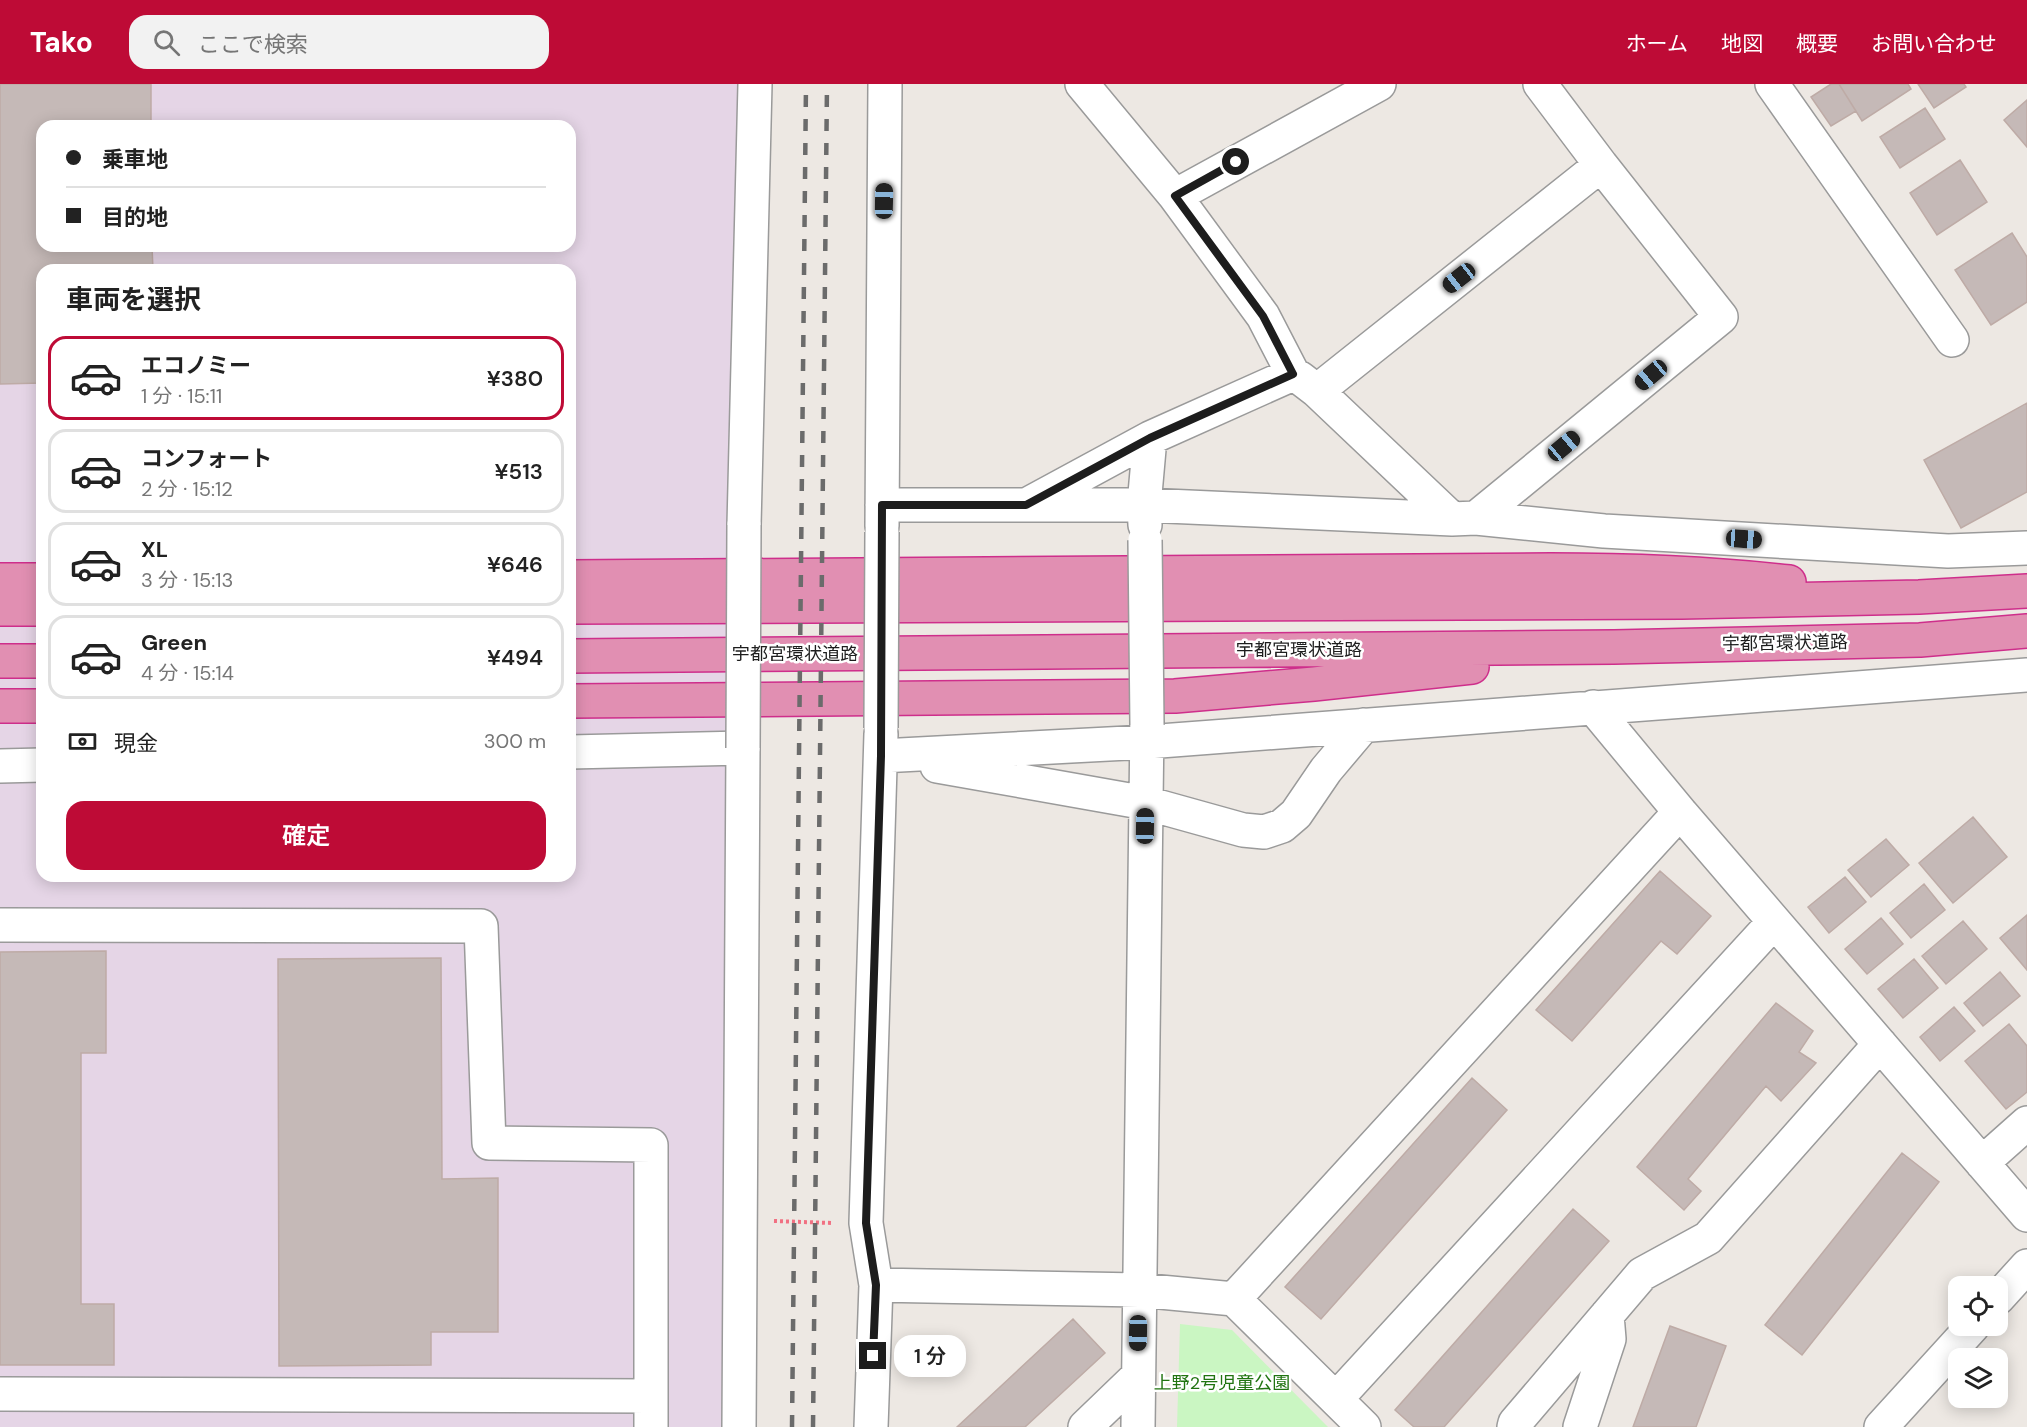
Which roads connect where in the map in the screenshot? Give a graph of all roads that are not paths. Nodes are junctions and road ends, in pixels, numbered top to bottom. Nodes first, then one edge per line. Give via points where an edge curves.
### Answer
1 (755, 84) edge
2 (885, 84) edge
3 (1082, 84) edge
4 (1379, 84) edge
5 (1540, 84) edge
6 (1772, 84) edge
7 (1601, 165) junction
8 (1175, 196) junction
9 (1952, 340) dead end
10 (1305, 383) junction
11 (1150, 438) junction
12 (1026, 505) junction
13 (1144, 505) junction
14 (1464, 518) junction
15 (882, 519) junction
16 (2027, 548) edge
17 (576, 576) edge
18 (0, 580) edge
19 (36, 580) edge
20 (2027, 591) edge
21 (1919, 597) junction
22 (576, 607) edge
23 (0, 609) edge
24 (36, 609) edge
25 (2027, 631) edge
26 (1614, 647) junction
27 (576, 656) edge
28 (0, 661) edge
29 (36, 661) edge
30 (2027, 675) edge
31 (576, 701) edge
32 (0, 706) edge
33 (36, 706) edge
34 (1593, 707) junction
35 (1364, 725) junction
36 (1147, 734) junction
37 (881, 742) junction
38 (743, 748) junction
39 (576, 752) edge
40 (0, 765) edge
41 (36, 765) edge
42 (1146, 803) junction
43 (1680, 812) junction
44 (1774, 922) junction
45 (0, 925) edge
46 (1880, 1044) junction
47 (2027, 1123) edge
48 (1982, 1163) junction
49 (2027, 1215) edge
50 (2027, 1266) edge
51 (876, 1285) junction
52 (2008, 1287) edge
53 (1139, 1290) junction
54 (1234, 1299) junction
55 (1607, 1315) junction
56 (1964, 1336) edge
57 (1138, 1376) junction
58 (0, 1394) edge
59 (1336, 1399) junction
60 (651, 1411) edge
61 (739, 1427) edge
62 (871, 1427) edge
63 (1085, 1427) edge
64 (1138, 1427) edge
65 (1364, 1427) edge
66 (1514, 1427) edge
67 (1580, 1427) edge
68 (1881, 1427) edge

1 - 38 street, bridge via 744,525
2 - 15 street
3 - 8 street
4 - 8 street
5 - 7 street
6 - 9 street
7 - 10 street
7 - 14 street via 1721,317
8 - 10 street via 1263,316
10 - 11 street
10 - 14 street
11 - 12 street
11 - 13 street
12 - 13 street
12 - 15 street
13 - 14 street
13 - 36 street, bridge
14 - 16 street via 1604,531 1948,551
15 - 37 street, bridge
17 - 21 highway via 1652,571
18 - 19 highway
20 - 21 highway
21 - 22 highway via 1682,602
23 - 24 highway
25 - 26 highway, 宇都宮環状道路 via 1920,640
26 - 27 highway, 宇都宮環状道路
26 - 31 highway via 1462,668 1175,696
28 - 29 highway
30 - 34 street
32 - 33 highway
34 - 35 street
34 - 43 street
35 - 36 street
35 - 42 street via 1296,814 1282,826 1264,832 1243,830
36 - 37 street
36 - 42 street
37 - 42 street
37 - 51 street via 866,1223
38 - 39 street
38 - 61 street
40 - 41 street
42 - 53 street
43 - 44 street
43 - 54 street
44 - 46 street
44 - 59 street
45 - 60 street via 481,926 489,1143 651,1145
46 - 48 street
46 - 55 street via 1708,1238 1642,1274
47 - 48 street
48 - 49 street
50 - 52 street
51 - 53 street
51 - 62 street
53 - 54 street
53 - 57 street
54 - 59 street
55 - 66 street
55 - 67 street via 1609,1339
56 - 68 street
57 - 63 street
57 - 64 street
58 - 60 street
59 - 65 street

